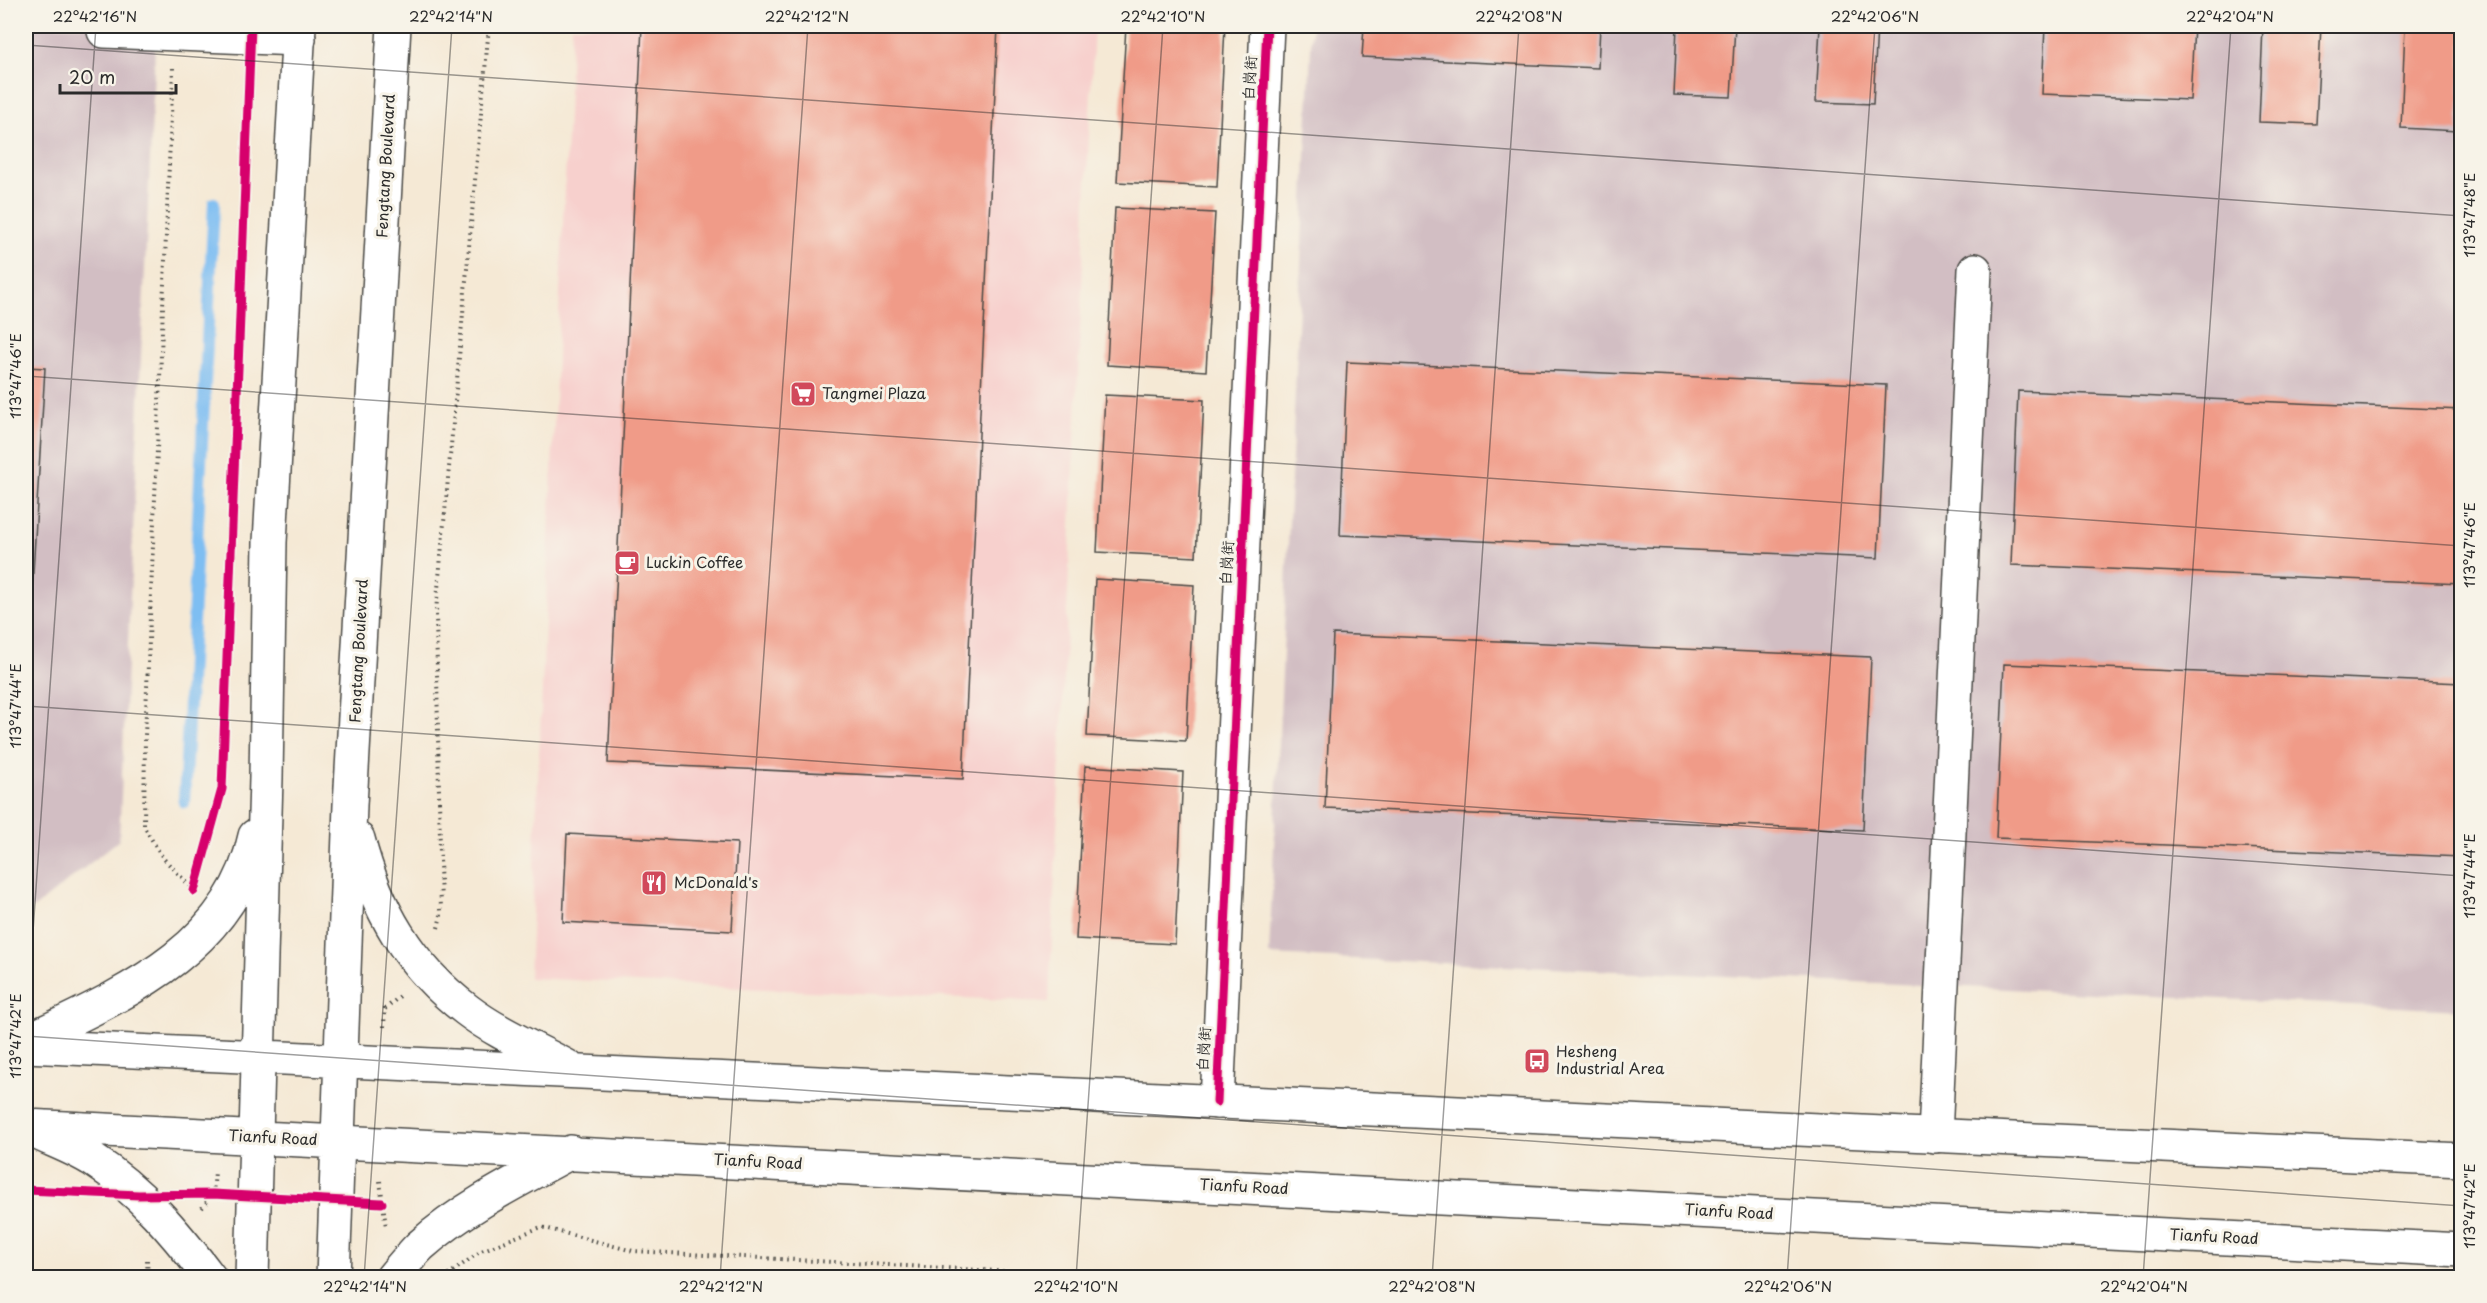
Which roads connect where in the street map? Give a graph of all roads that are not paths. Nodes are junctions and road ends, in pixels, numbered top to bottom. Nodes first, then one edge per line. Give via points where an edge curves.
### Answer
1 (394, 26) edge
2 (1267, 26) edge
3 (104, 30) dead end
4 (299, 32) edge
5 (1975, 270) dead end
6 (266, 778) junction
7 (350, 805) junction
8 (26, 1041) edge
9 (26, 1046) edge
10 (258, 1056) junction
11 (341, 1060) junction
12 (578, 1072) junction
13 (1217, 1102) junction
14 (26, 1127) edge
15 (255, 1136) junction
16 (1935, 1136) junction
17 (338, 1141) junction
18 (571, 1152) junction
19 (2462, 1160) edge
20 (2462, 1250) edge
21 (210, 1278) edge
22 (252, 1278) edge
23 (333, 1278) edge
24 (392, 1278) edge

1 - 7 main road, Fengtang Boulevard
2 - 13 main road, 白岗街
3 - 4 main road via 174,34
4 - 6 main road via 270,542
5 - 16 main road
6 - 8 main road via 251,856 226,906 205,933 163,969 115,998
6 - 10 main road
7 - 11 main road, Fengtang Boulevard
7 - 12 main road via 367,873 392,929 427,974 468,1011
9 - 10 main road
10 - 11 main road
10 - 15 main road
11 - 12 main road
11 - 17 main road, Fengtang Boulevard
12 - 13 main road
13 - 16 main road
14 - 15 main road, Tianfu Road
14 - 21 main road via 92,1160 139,1195 179,1237
15 - 17 main road, Tianfu Road
15 - 22 main road
16 - 19 main road
17 - 18 main road, Tianfu Road
17 - 23 main road, Fengtang Boulevard
18 - 20 main road, Tianfu Road
18 - 24 main road via 460,1215 421,1246

